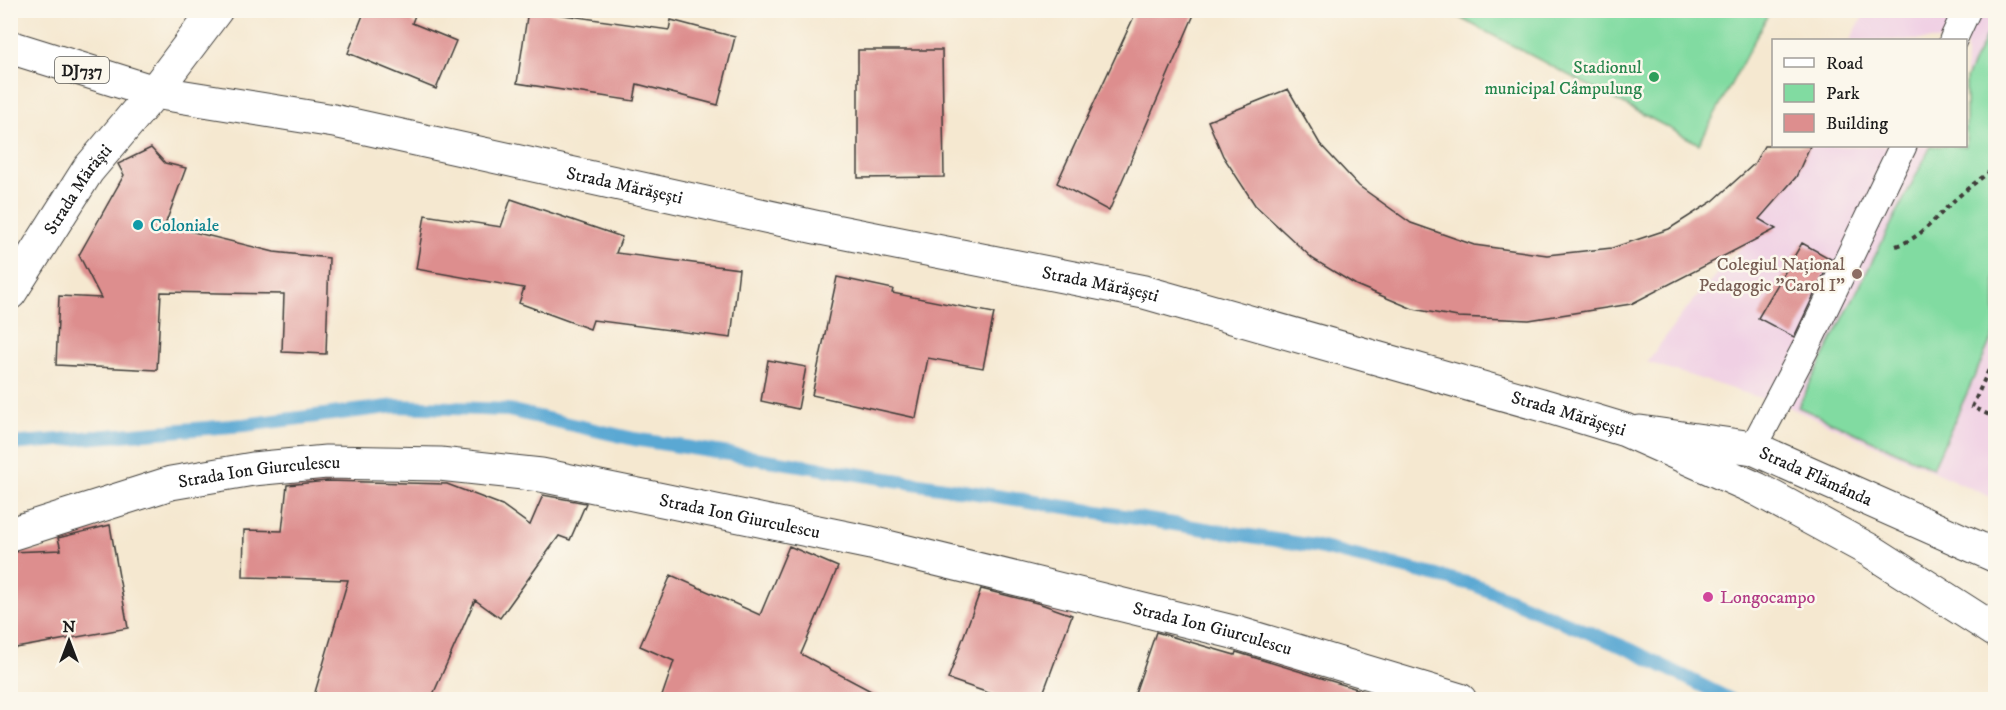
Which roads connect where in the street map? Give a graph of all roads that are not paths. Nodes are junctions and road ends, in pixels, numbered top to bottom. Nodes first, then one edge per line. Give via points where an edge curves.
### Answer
1 (216, 10) edge
2 (1967, 10) edge
3 (1953, 39) edge
4 (10, 47) edge
5 (154, 92) junction
6 (1903, 147) edge
7 (10, 293) edge
8 (1625, 430) junction
9 (1752, 448) junction
10 (10, 534) edge
11 (1995, 556) edge
12 (1995, 631) edge
13 (1460, 699) edge

1 - 5 main road, Strada Mărăști
2 - 3 lane
4 - 5 main road, DJ737
5 - 7 main road, Strada Mărăști via 88,170
5 - 8 main road, Strada Mărășești / DJ737 via 333,121 804,225 1144,292
6 - 9 lane via 1805,349
8 - 9 main road, Strada Flămânda
8 - 12 main road, Strada Mărășești / DJ737 via 1757,489 1871,551
9 - 11 main road, Strada Flămânda
10 - 13 main road, Strada Ion Giurculescu via 171,483 264,468 327,462 429,464 541,475 871,543 1226,630

